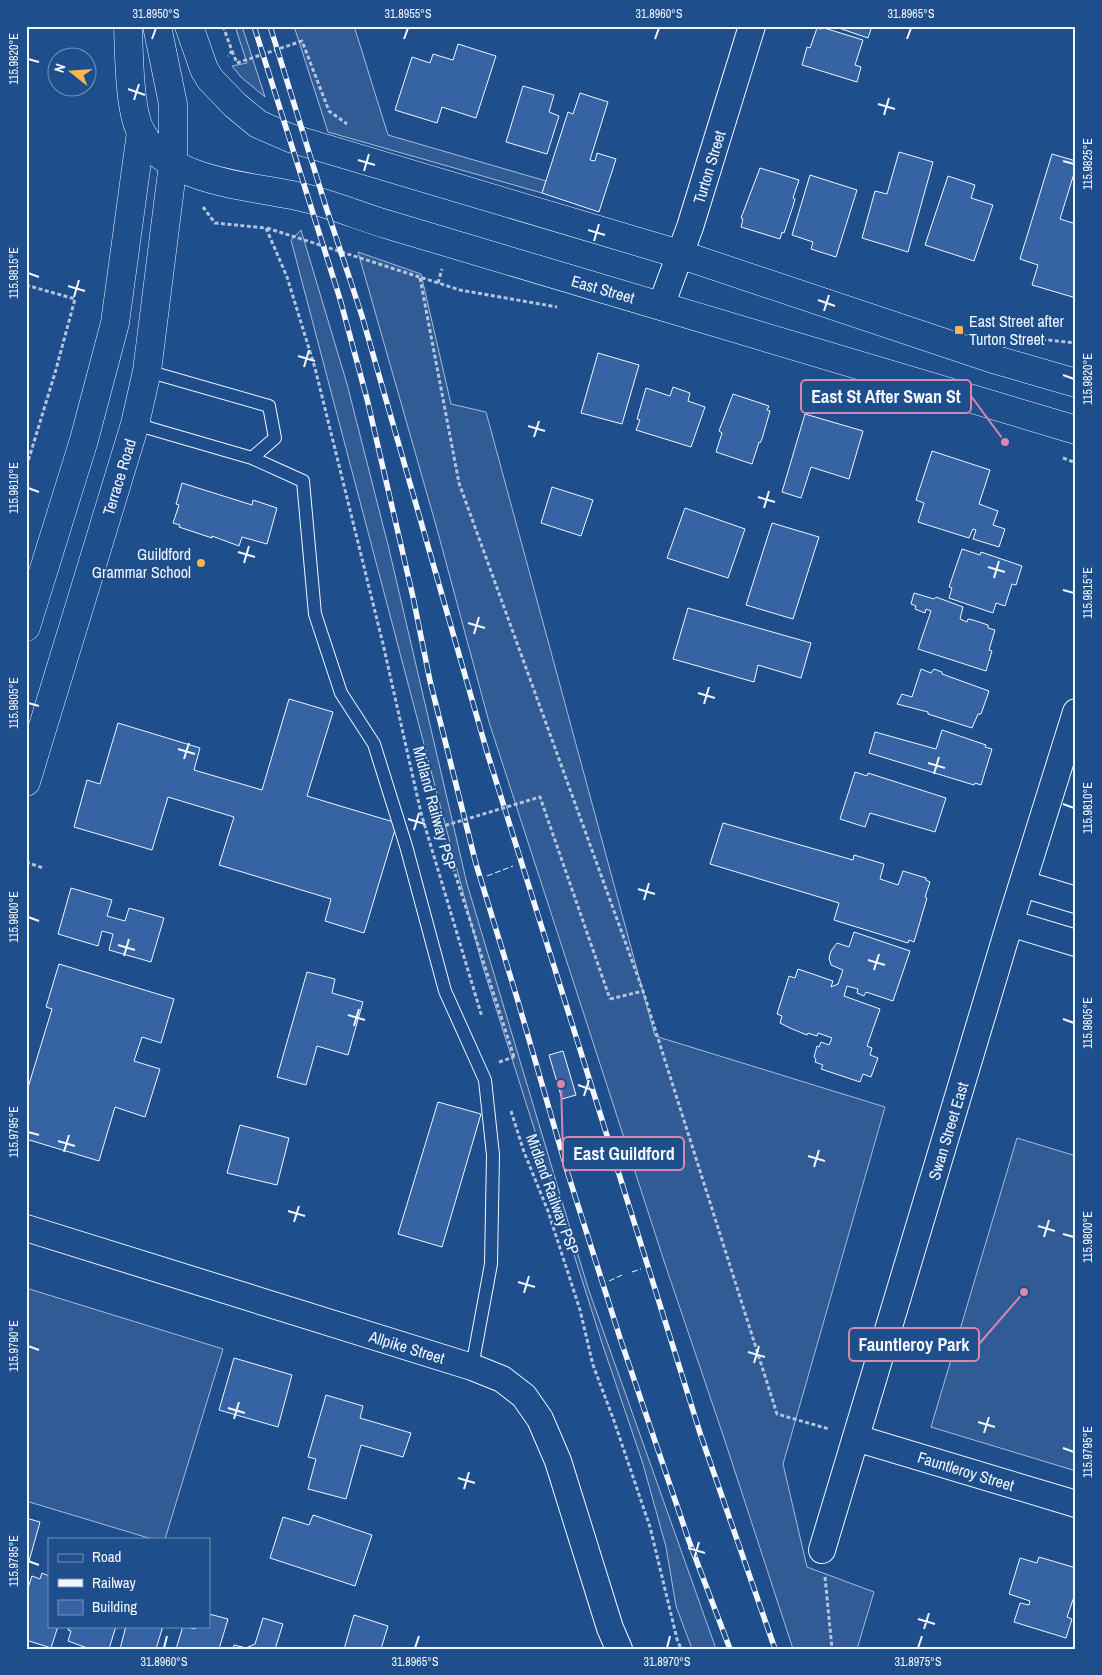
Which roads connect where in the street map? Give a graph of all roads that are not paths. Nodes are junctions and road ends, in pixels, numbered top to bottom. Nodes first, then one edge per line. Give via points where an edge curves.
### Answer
1 (128, 26) edge
2 (157, 26) edge
3 (189, 26) edge
4 (746, 28) edge
5 (141, 132) junction
6 (173, 164) junction
7 (679, 254) junction
8 (661, 306) junction
9 (147, 371) junction
10 (1076, 383) edge
11 (135, 424) junction
12 (1076, 430) edge
13 (252, 458) junction
14 (26, 626) edge
15 (1076, 712) edge
16 (26, 782) edge
17 (1023, 884) junction
18 (1076, 900) edge
19 (1010, 923) junction
20 (1076, 943) edge
21 (26, 1228) edge
22 (472, 1367) junction
23 (856, 1438) junction
24 (1076, 1504) edge
25 (822, 1550) road end
26 (619, 1649) edge

1 - 5 main road via 133,103
2 - 6 main road, Terrace Road via 173,104
3 - 7 main road via 210,79 258,124 290,138
4 - 7 street, Turton Street via 690,227
5 - 6 main road, East Street
5 - 14 main road via 115,323 84,440
6 - 8 main road, East Street via 201,176 309,198 389,226
6 - 9 main road, Terrace Road
7 - 8 street, Turton Street
7 - 10 main road via 984,356
8 - 12 main road, East Street
9 - 11 main road, Terrace Road
9 - 13 lane via 269,406 275,438
11 - 13 lane
11 - 16 main road, Terrace Road
13 - 22 lane via 303,481 315,614 341,693 374,744 406,846 445,992 485,1080 492,1155 491,1264
15 - 17 street, Swan Street East
17 - 18 street
17 - 19 street, Swan Street East
19 - 20 street
19 - 23 street, Swan Street East
21 - 22 street, Allpike Street
22 - 26 street, Allpike Street via 502,1379 524,1396 540,1419 558,1461
23 - 24 street, Fauntleroy Street
23 - 25 street, Swan Street East

